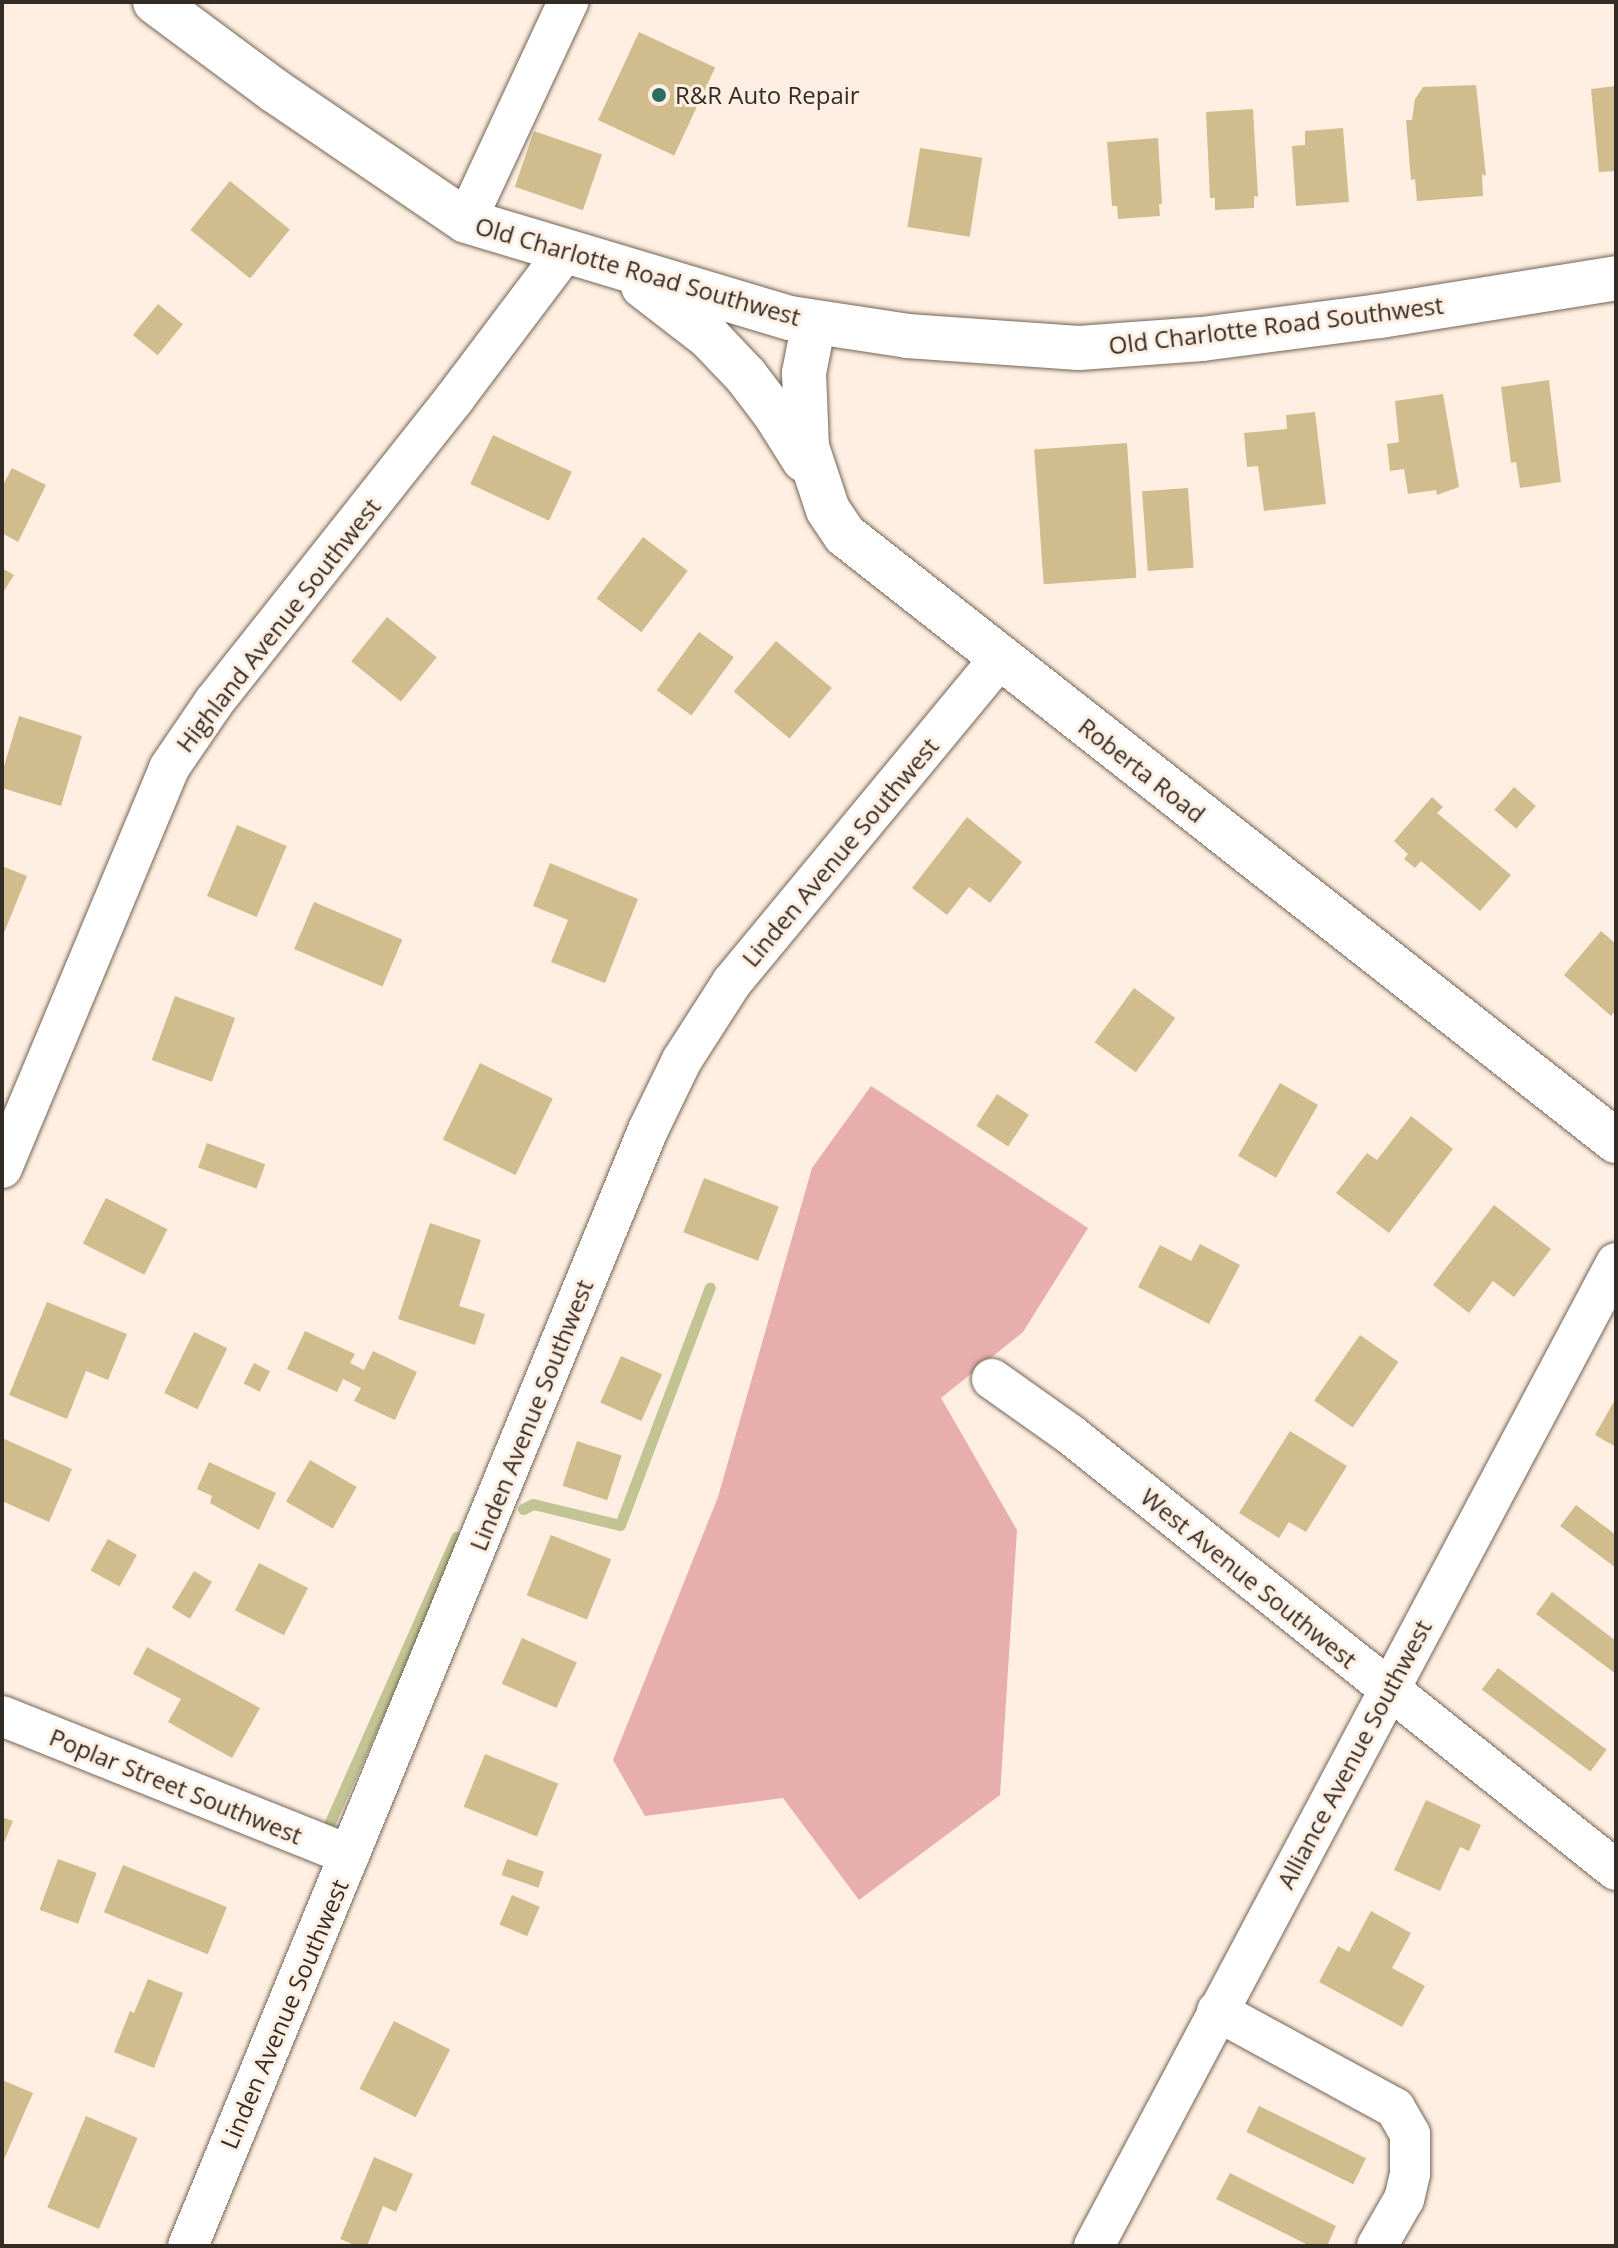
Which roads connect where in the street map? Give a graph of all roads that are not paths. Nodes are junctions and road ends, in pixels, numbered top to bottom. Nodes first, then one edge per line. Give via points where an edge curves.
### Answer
1 (155, 2) edge
2 (568, 2) edge
3 (466, 221) junction
4 (564, 253) junction
5 (622, 270) junction
6 (1616, 278) edge
7 (814, 322) junction
8 (815, 479) junction
9 (1000, 658) junction
10 (1616, 1141) edge
11 (2, 1168) edge
12 (1616, 1263) edge
13 (992, 1379) dead end
14 (1388, 1689) junction
15 (2, 1716) edge
16 (349, 1855) junction
17 (1616, 1870) edge
18 (1217, 2011) junction
19 (188, 2246) edge
20 (1094, 2246) edge
21 (1377, 2246) edge

1 - 3 main road, Old Charlotte Road Southwest
2 - 3 street
3 - 4 main road, Old Charlotte Road Southwest
4 - 5 main road, Old Charlotte Road Southwest
4 - 11 street, Highland Avenue Southwest via 214,702 169,768
5 - 7 main road, Old Charlotte Road Southwest
5 - 8 main road via 709,337 746,376
6 - 7 main road, Old Charlotte Road Southwest via 1365,318 1079,348 907,336
7 - 8 main road, Roberta Road via 803,411
8 - 9 main road, Roberta Road via 845,535
9 - 10 main road, Roberta Road
9 - 16 street, Linden Avenue Southwest via 732,982 682,1060 648,1130
12 - 14 street, Alliance Avenue Southwest
13 - 14 street, West Avenue Southwest via 1071,1435
14 - 17 street, West Avenue Southwest
14 - 18 street, Alliance Avenue Southwest
15 - 16 street, Poplar Street Southwest
16 - 19 street, Linden Avenue Southwest
18 - 20 street, Alliance Avenue Southwest
18 - 21 street via 1395,2108 1410,2134 1410,2174 1404,2199

